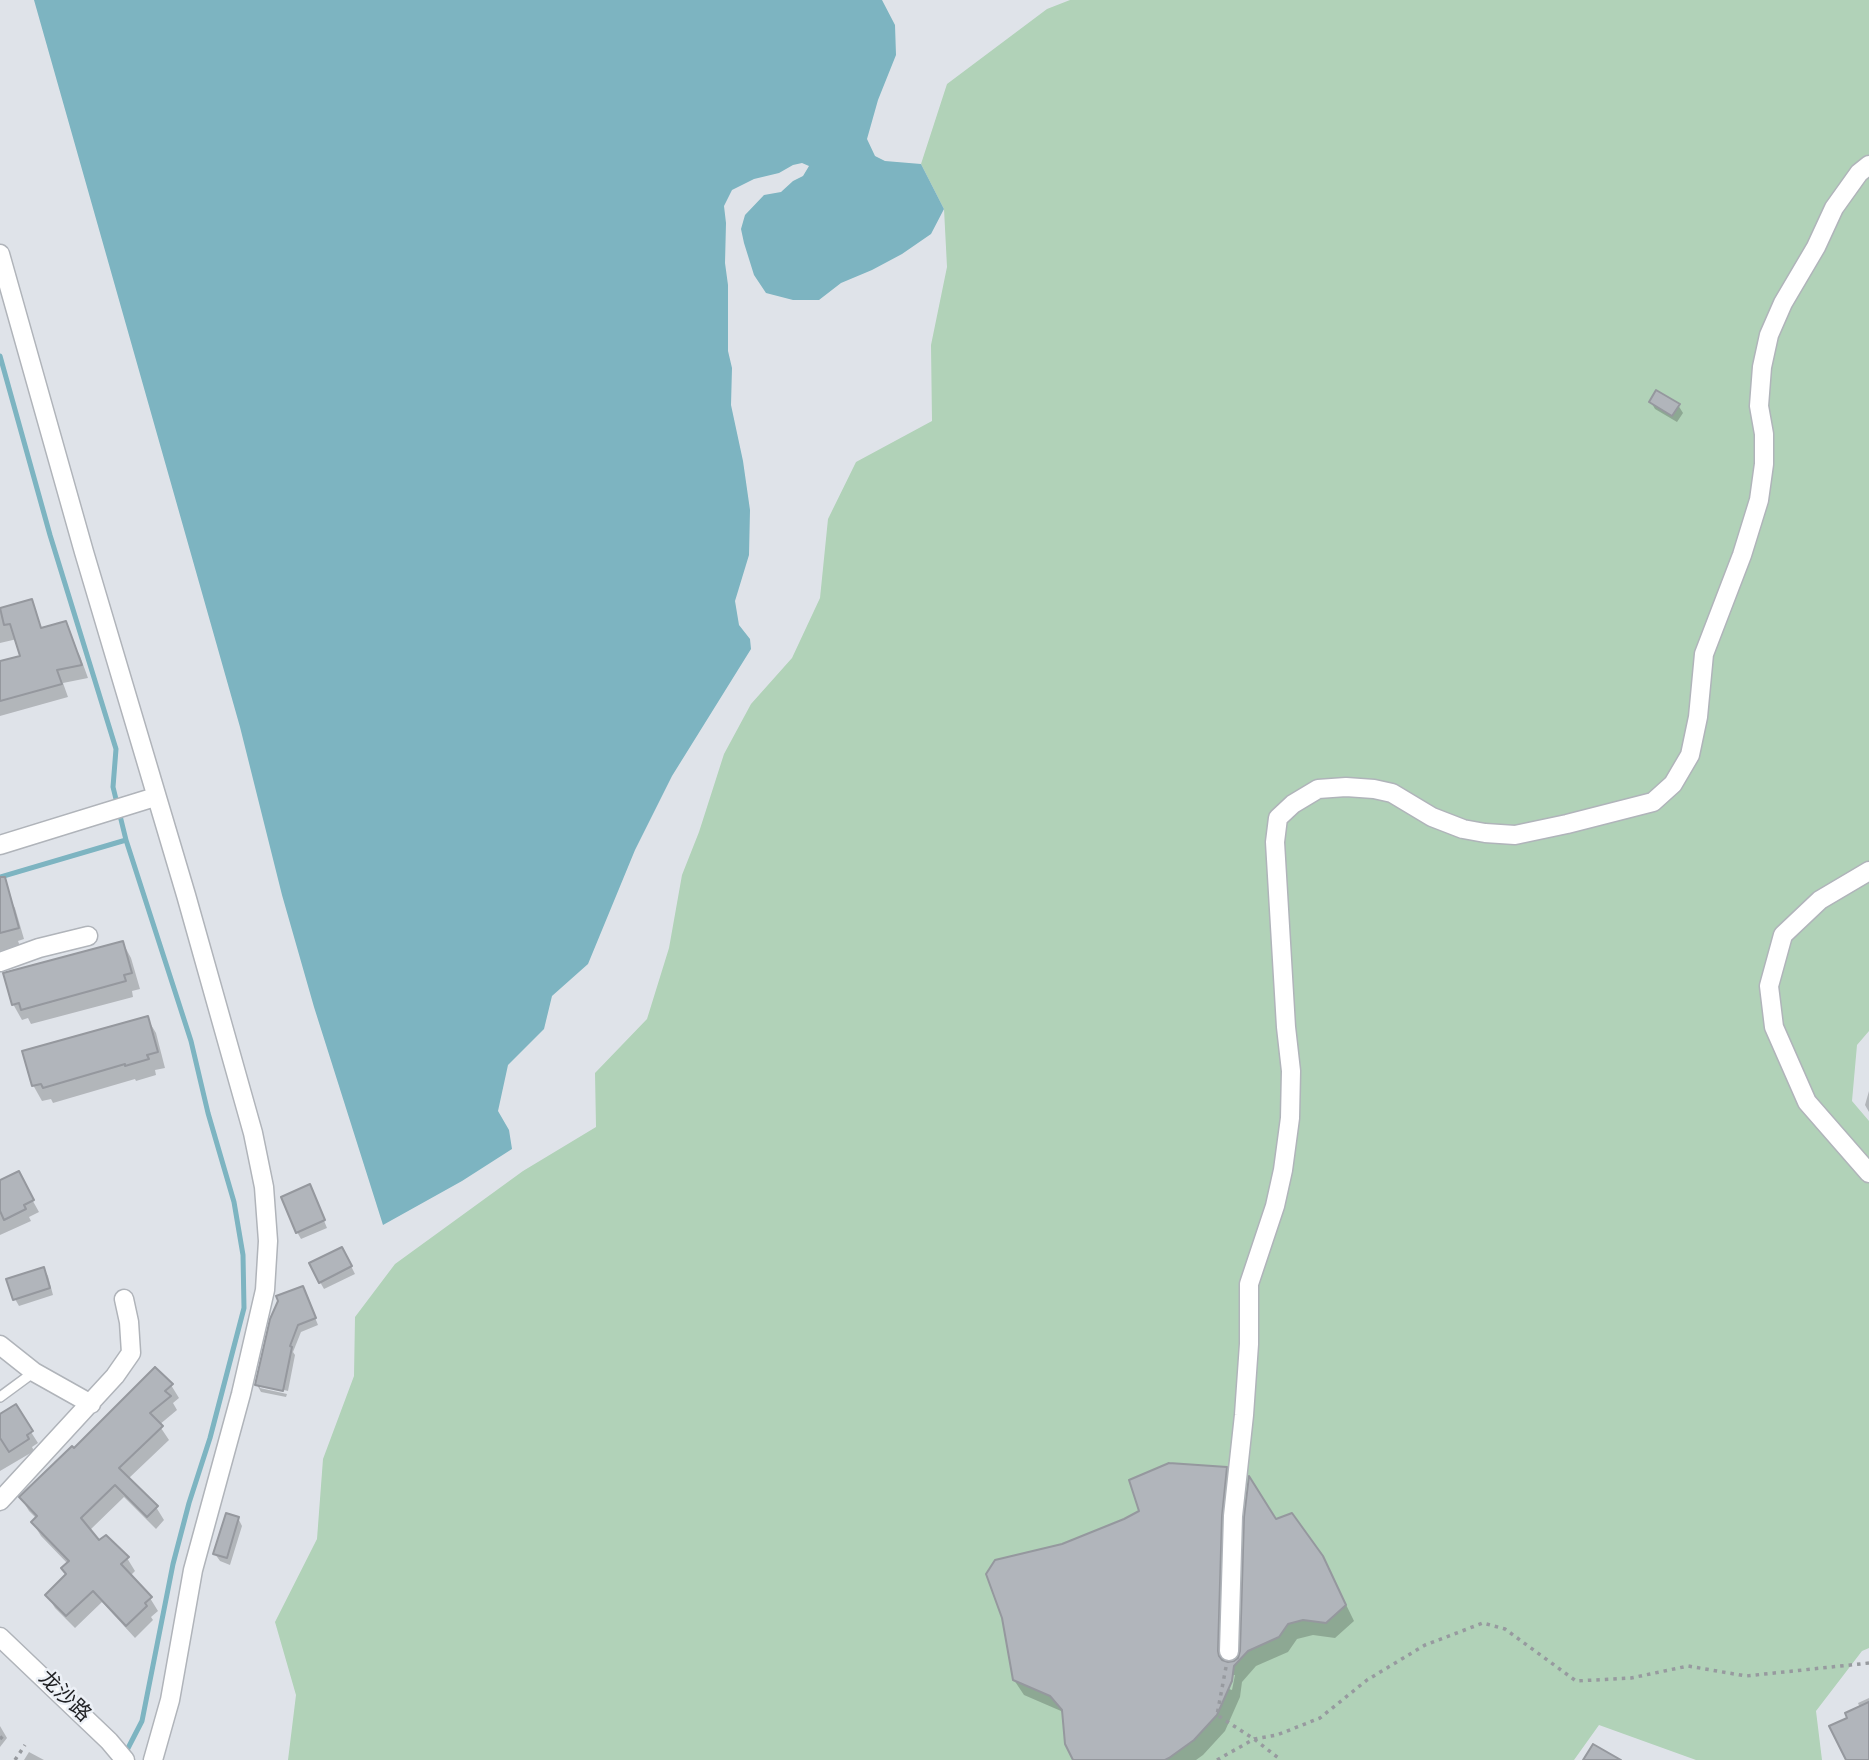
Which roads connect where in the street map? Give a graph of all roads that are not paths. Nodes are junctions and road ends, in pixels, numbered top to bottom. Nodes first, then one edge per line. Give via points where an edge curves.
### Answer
1 (1869, 165) edge
2 (0, 254) edge
3 (155, 797) junction
4 (0, 845) edge
5 (1869, 871) edge
6 (88, 936) dead end
7 (0, 962) edge
8 (1869, 1173) edge
9 (124, 1299) dead end
10 (0, 1345) edge
11 (34, 1372) junction
12 (0, 1397) edge
13 (90, 1404) junction
14 (0, 1501) edge
15 (0, 1638) edge
16 (1229, 1651) road end
17 (125, 1760) edge
18 (153, 1760) edge

1 - 16 street via 1834,208 1769,335 1759,406 1764,464 1759,500 1704,654 1690,755 1673,784 1653,802 1515,835 1463,829 1392,793 1374,789 1318,789 1278,818 1275,842 1291,1071 1290,1118 1275,1206 1249,1284
2 - 3 street
3 - 4 street
3 - 18 street via 253,1133 268,1241 265,1290 193,1570 170,1700
5 - 8 street via 1820,900 1783,935 1769,986 1774,1027 1807,1101
6 - 7 street
9 - 13 street via 131,1353
10 - 11 street
11 - 12 lane
11 - 13 street
13 - 14 street
15 - 17 street, 龙沙路

